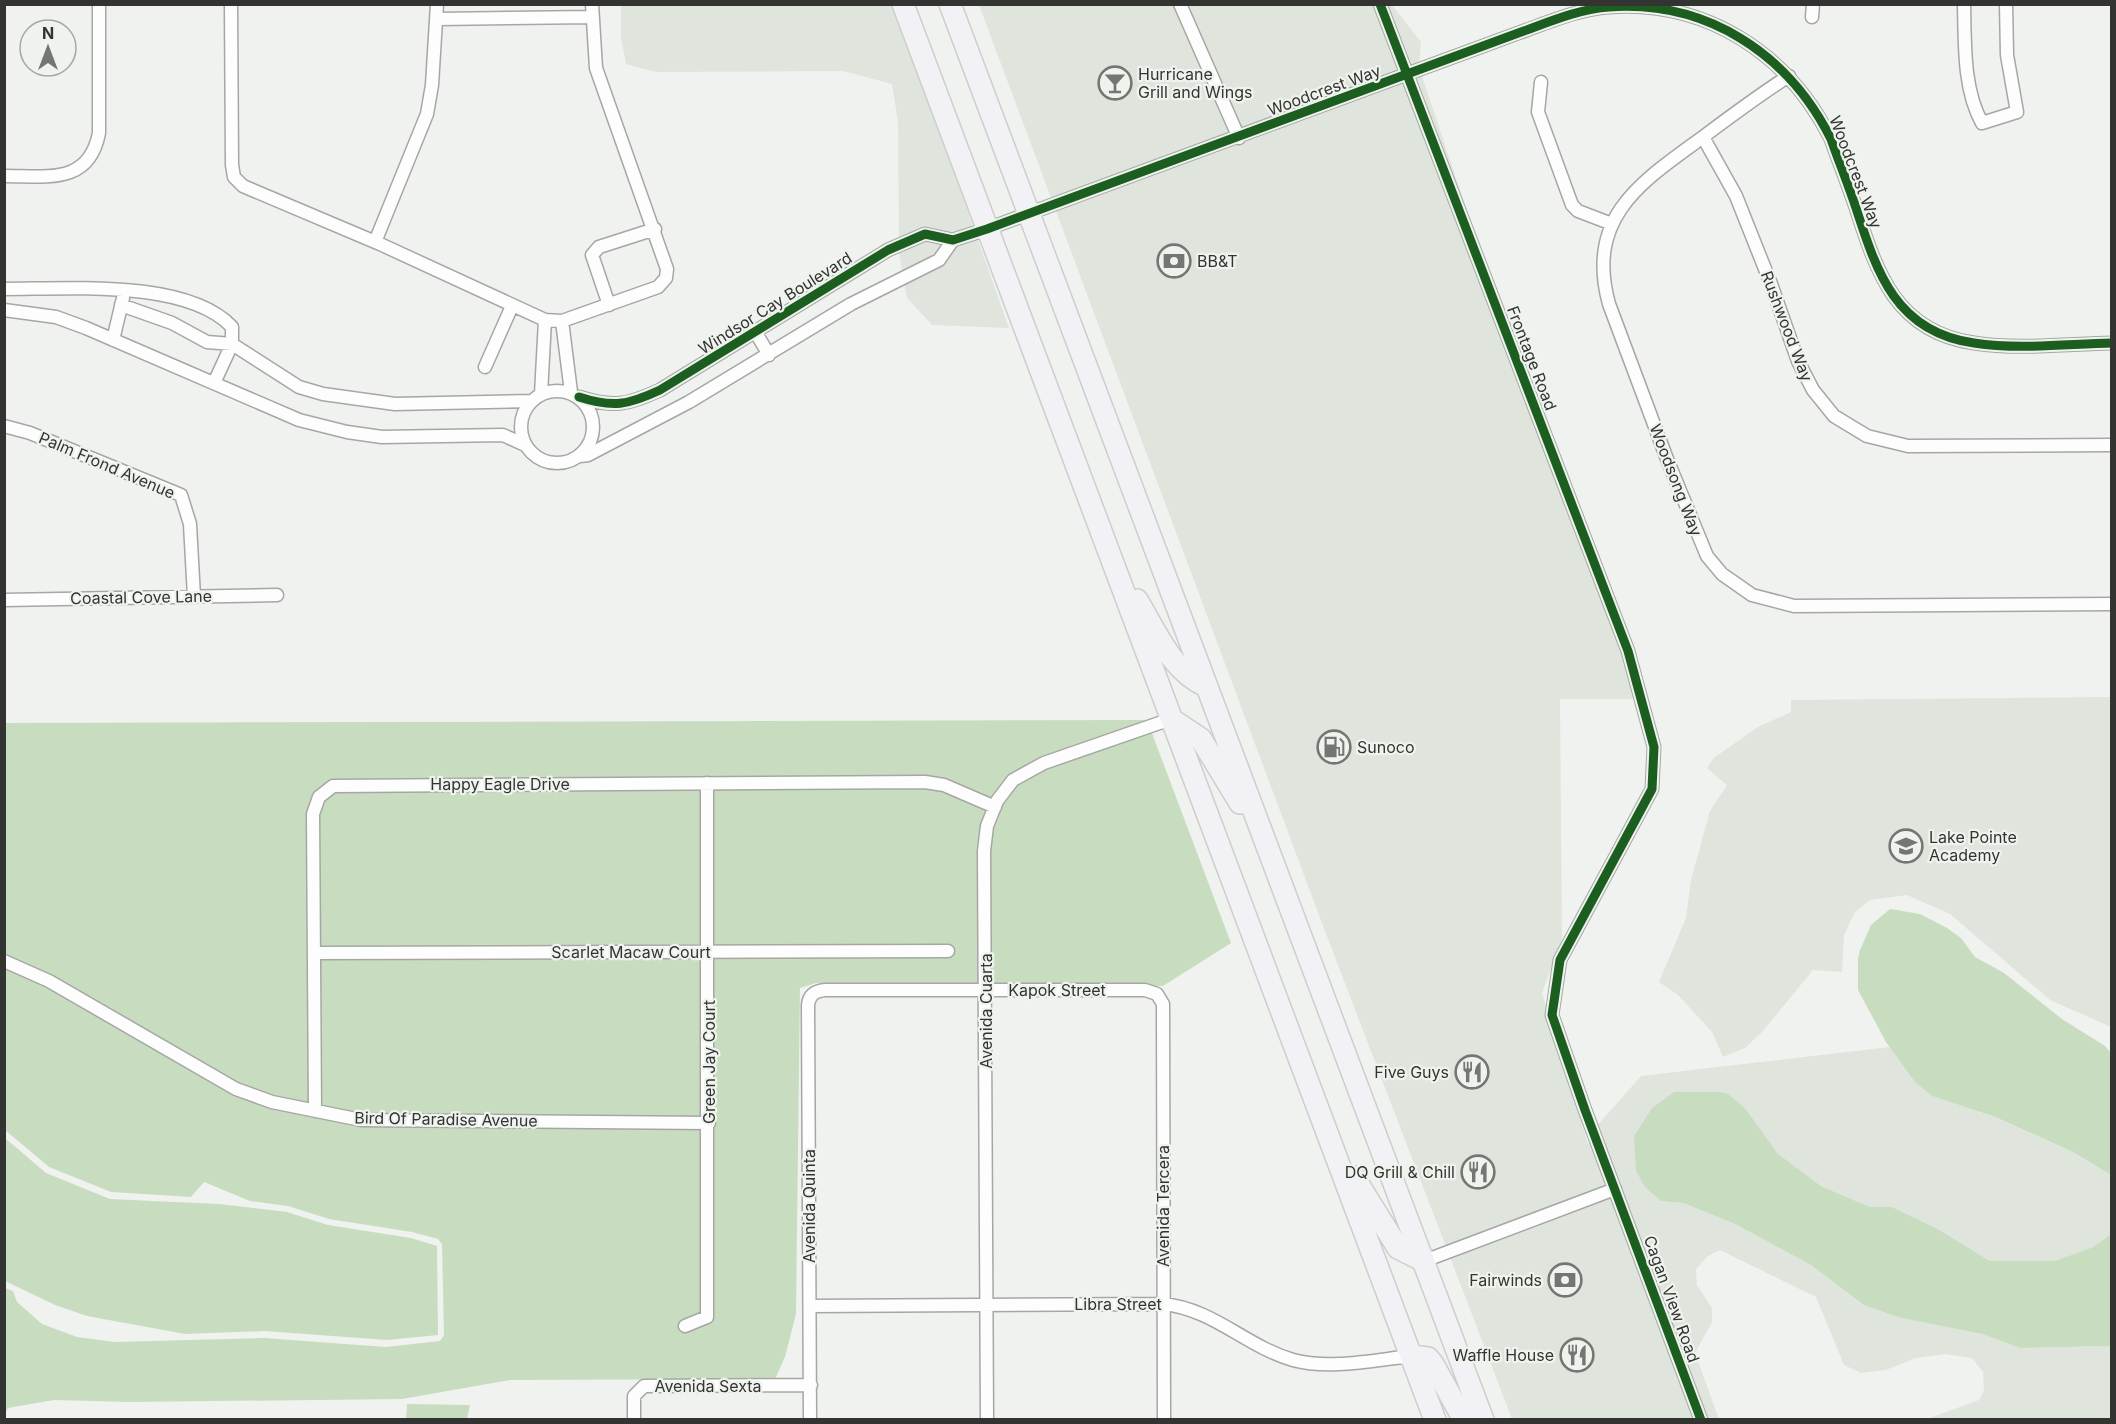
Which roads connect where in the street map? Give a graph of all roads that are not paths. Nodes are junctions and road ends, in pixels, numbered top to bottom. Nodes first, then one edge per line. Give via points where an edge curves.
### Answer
1 (99, 4) edge
2 (231, 4) edge
3 (437, 4) edge
4 (903, 4) edge
5 (950, 4) edge
6 (1180, 4) edge
7 (1380, 4) edge
8 (1964, 4) edge
9 (2006, 4) edge
10 (1633, 6) edge
11 (1653, 6) edge
12 (593, 11) edge
13 (437, 19) junction
14 (1409, 75) junction
15 (1789, 76) junction
16 (1541, 82) dead end
17 (1703, 137) junction
18 (1239, 138) junction
19 (4, 176) edge
20 (1029, 215) junction
21 (1612, 224) junction
22 (655, 229) junction
23 (987, 229) junction
24 (953, 240) junction
25 (375, 242) junction
26 (4, 289) edge
27 (125, 291) junction
28 (121, 305) junction
29 (609, 305) junction
30 (512, 306) junction
31 (4, 310) edge
32 (545, 320) junction
33 (562, 321) junction
34 (756, 333) junction
35 (113, 340) junction
36 (2112, 343) edge
37 (232, 344) junction
38 (769, 355) junction
39 (485, 367) dead end
40 (214, 383) junction
41 (575, 395) junction
42 (536, 398) junction
43 (4, 426) edge
44 (525, 446) junction
45 (2112, 446) edge
46 (580, 456) junction
47 (1111, 558) junction
48 (277, 595) dead end
49 (194, 597) junction
50 (4, 600) edge
51 (2112, 604) edge
52 (1206, 686) junction
53 (1171, 719) junction
54 (707, 783) junction
55 (995, 807) junction
56 (1267, 848) junction
57 (708, 951) junction
58 (948, 951) dead end
59 (314, 953) junction
60 (4, 961) edge
61 (986, 990) junction
62 (813, 994) joint
63 (1157, 994) joint
64 (315, 1111) junction
65 (709, 1123) junction
66 (1325, 1127) junction
67 (1615, 1189) junction
68 (1424, 1261) junction
69 (987, 1304) junction
70 (1163, 1304) junction
71 (810, 1306) junction
72 (685, 1326) dead end
73 (1412, 1356) junction
74 (811, 1385) junction
75 (634, 1419) edge
76 (810, 1419) edge
77 (987, 1419) edge
78 (1164, 1419) edge
79 (1436, 1419) edge
80 (1464, 1419) edge
81 (1483, 1419) edge
82 (1701, 1419) edge

1 - 19 street via 96,150 84,166 63,176
2 - 25 street via 234,177 243,186
3 - 13 street
4 - 23 highway
5 - 20 highway
6 - 18 street
7 - 14 street, Frontage Road
8 - 9 street via 1965,51 1975,110 1982,123 2018,112 2007,55
10 - 11 street, Woodcrest Way
10 - 14 street, Woodcrest Way via 1610,7 1553,21
11 - 15 street, Woodcrest Way via 1698,16 1724,27
12 - 13 street
12 - 22 street via 596,68
13 - 25 street via 427,114
14 - 18 street, Woodcrest Way
14 - 67 street, Frontage Road via 1628,651 1654,747 1652,789 1560,960 1552,1015
15 - 17 street, Woodsong Way
15 - 36 street, Woodcrest Way via 1816,111 1831,139 1883,281 1899,306 1916,321 1949,338 1973,343
16 - 21 street via 1538,111 1572,205 1578,212
17 - 21 street, Woodsong Way via 1626,198
17 - 45 street, Rushwood Way via 1736,196 1798,361 1813,390 1834,417 1867,436 1908,446
18 - 20 street, Woodcrest Way
20 - 23 street, Woodcrest Way
20 - 52 highway
21 - 51 street, Woodsong Way via 1603,254 1609,304 1698,539 1707,556 1735,585 1752,595 1794,606
22 - 29 street via 668,269 663,284
22 - 29 street via 599,247 592,255
23 - 24 street, Windsor Cay Boulevard
23 - 47 highway
24 - 34 street, Windsor Cay Boulevard via 925,234 888,250
24 - 38 street via 939,261 825,319
25 - 30 street
26 - 27 street
27 - 28 street
27 - 37 street via 160,292 210,309 232,327
28 - 35 street
28 - 37 street, Windsor Cay Boulevard via 172,323 207,342
29 - 33 street
30 - 32 street
30 - 39 street
31 - 35 street via 56,317
32 - 33 street
32 - 42 street
33 - 41 street
34 - 38 street
34 - 41 street, Windsor Cay Boulevard via 686,376 637,400 617,405
35 - 40 street
37 - 40 street
37 - 42 street, Windsor Cay Boulevard via 299,387 348,399 395,404
38 - 46 street via 689,402
40 - 44 street via 298,420 347,432 382,436 503,435
41 - 42 street, Windsor Cay Boulevard via 559,390
41 - 46 street via 587,405 594,426 588,448
42 - 44 street via 520,422
43 - 49 street, Palm Frond Avenue via 181,495 190,524
44 - 46 street via 539,458 556,464
47 - 52 highway via 1179,669
47 - 53 highway
48 - 49 street, Coastal Cove Lane
49 - 50 street, Coastal Cove Lane
52 - 56 highway
53 - 55 street, Avenida Cuarta via 1044,763 1013,780
53 - 56 highway via 1201,739
53 - 66 highway
54 - 55 street, Happy Eagle Drive via 925,782 944,785
54 - 57 street, Green Jay Court
54 - 59 street, Happy Eagle Drive via 333,786 322,794 314,810
55 - 61 street, Avenida Cuarta via 987,826 984,851
56 - 68 highway
57 - 58 street, Scarlet Macaw Court
57 - 59 street, Scarlet Macaw Court
57 - 65 street, Green Jay Court
59 - 64 street, Happy Eagle Drive
60 - 64 street, Bird Of Paradise Avenue via 49,981 248,1095
61 - 62 street, Kapok Street via 825,990
61 - 63 street, Kapok Street via 1145,990
61 - 69 street, Avenida Cuarta
62 - 71 street, Avenida Quinta via 808,1005
63 - 70 street, Avenida Tercera via 1163,1004
64 - 65 street, Bird Of Paradise Avenue via 361,1120
65 - 72 street, Green Jay Court via 707,1317
66 - 68 highway via 1392,1241 1405,1254
66 - 73 highway
67 - 68 street
67 - 82 street, Cagan View Road
68 - 81 highway
69 - 70 street, Libra Street
69 - 71 street, Libra Street
69 - 77 street, Avenida Cuarta
70 - 73 street, Libra Street via 1196,1310 1293,1360 1332,1363
70 - 78 street, Avenida Tercera
71 - 74 street, Avenida Quinta
73 - 79 highway
73 - 80 highway via 1428,1358 1433,1364
74 - 75 street, Avenida Sexta via 644,1386 634,1396
74 - 76 street, Avenida Quinta

